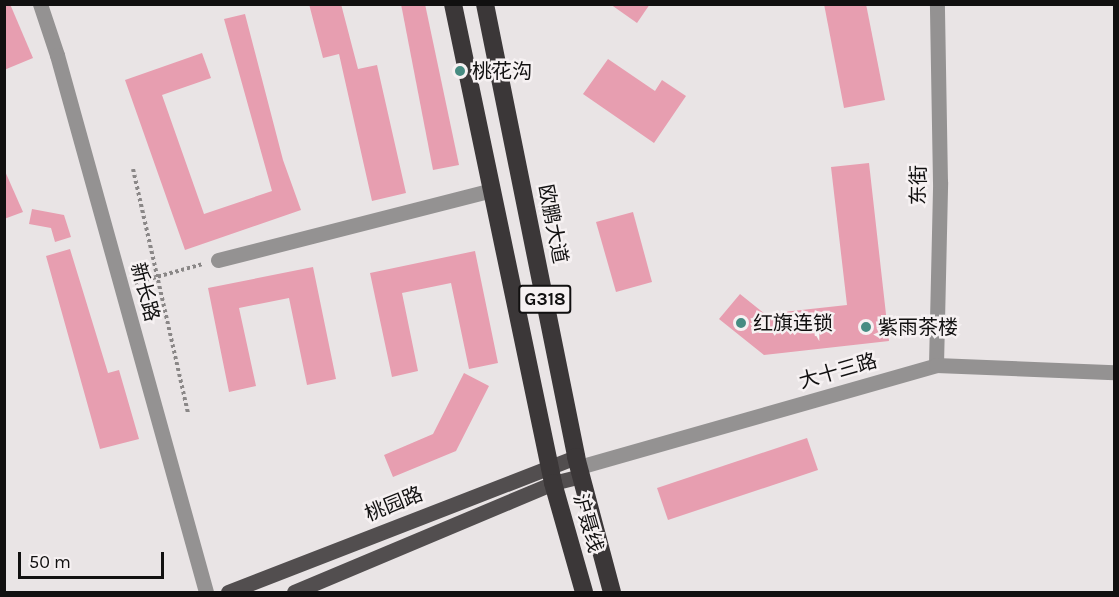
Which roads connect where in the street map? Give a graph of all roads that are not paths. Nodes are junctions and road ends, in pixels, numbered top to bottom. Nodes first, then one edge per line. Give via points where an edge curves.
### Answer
1 (40, 4) edge
2 (453, 4) edge
3 (485, 4) edge
4 (937, 4) edge
5 (492, 190) junction
6 (218, 260) road end
7 (936, 365) junction
8 (1114, 372) edge
9 (550, 465) junction
10 (579, 467) junction
11 (553, 483) junction
12 (206, 592) edge
13 (228, 592) edge
14 (294, 592) edge
15 (584, 592) edge
16 (612, 592) edge

1 - 12 street, 新长路
2 - 5 highway, G318
3 - 10 highway, 欧鹏大道 / G318
4 - 7 street, 东街 via 940,182
5 - 6 street
5 - 9 highway, G318
7 - 8 street, 大十三路
7 - 10 street, 大十三路
9 - 10 main road, 桃园路
9 - 11 highway, 沪聂线 / G318
9 - 13 main road, 桃园路
10 - 11 main road
10 - 16 highway, 欧鹏大道 / G318
11 - 14 main road
11 - 15 highway, 沪聂线 / G318

